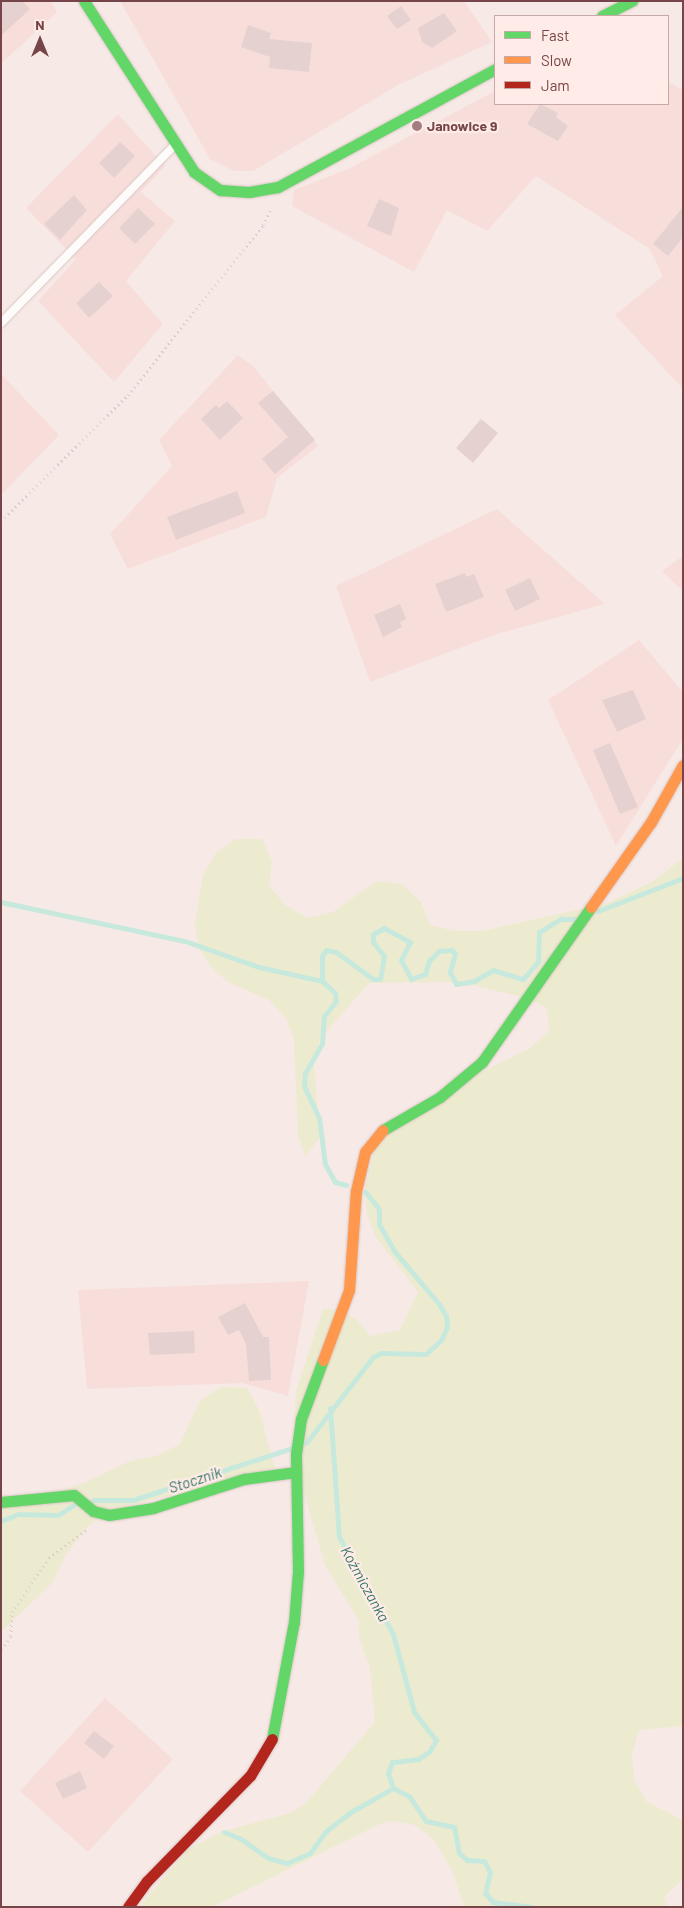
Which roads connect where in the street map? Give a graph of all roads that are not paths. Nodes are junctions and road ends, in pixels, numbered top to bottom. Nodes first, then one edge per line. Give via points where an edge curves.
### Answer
1 (84, 1) edge
2 (632, 1) edge
3 (604, 15) edge
4 (494, 70) edge
5 (176, 144) junction
6 (1, 323) edge
7 (683, 765) edge
8 (296, 1472) junction
9 (1, 1502) edge
10 (128, 1907) edge

1 - 5 street
2 - 3 street
4 - 5 street via 278,187 249,192 220,190 194,172
5 - 6 lane via 147,170
7 - 8 street via 651,822 482,1062 440,1098 383,1130 365,1152 356,1191 349,1290 300,1419
8 - 9 street via 244,1479 153,1508 109,1515 93,1511 74,1496
8 - 10 street via 298,1571 294,1622 275,1734 250,1776 147,1881

